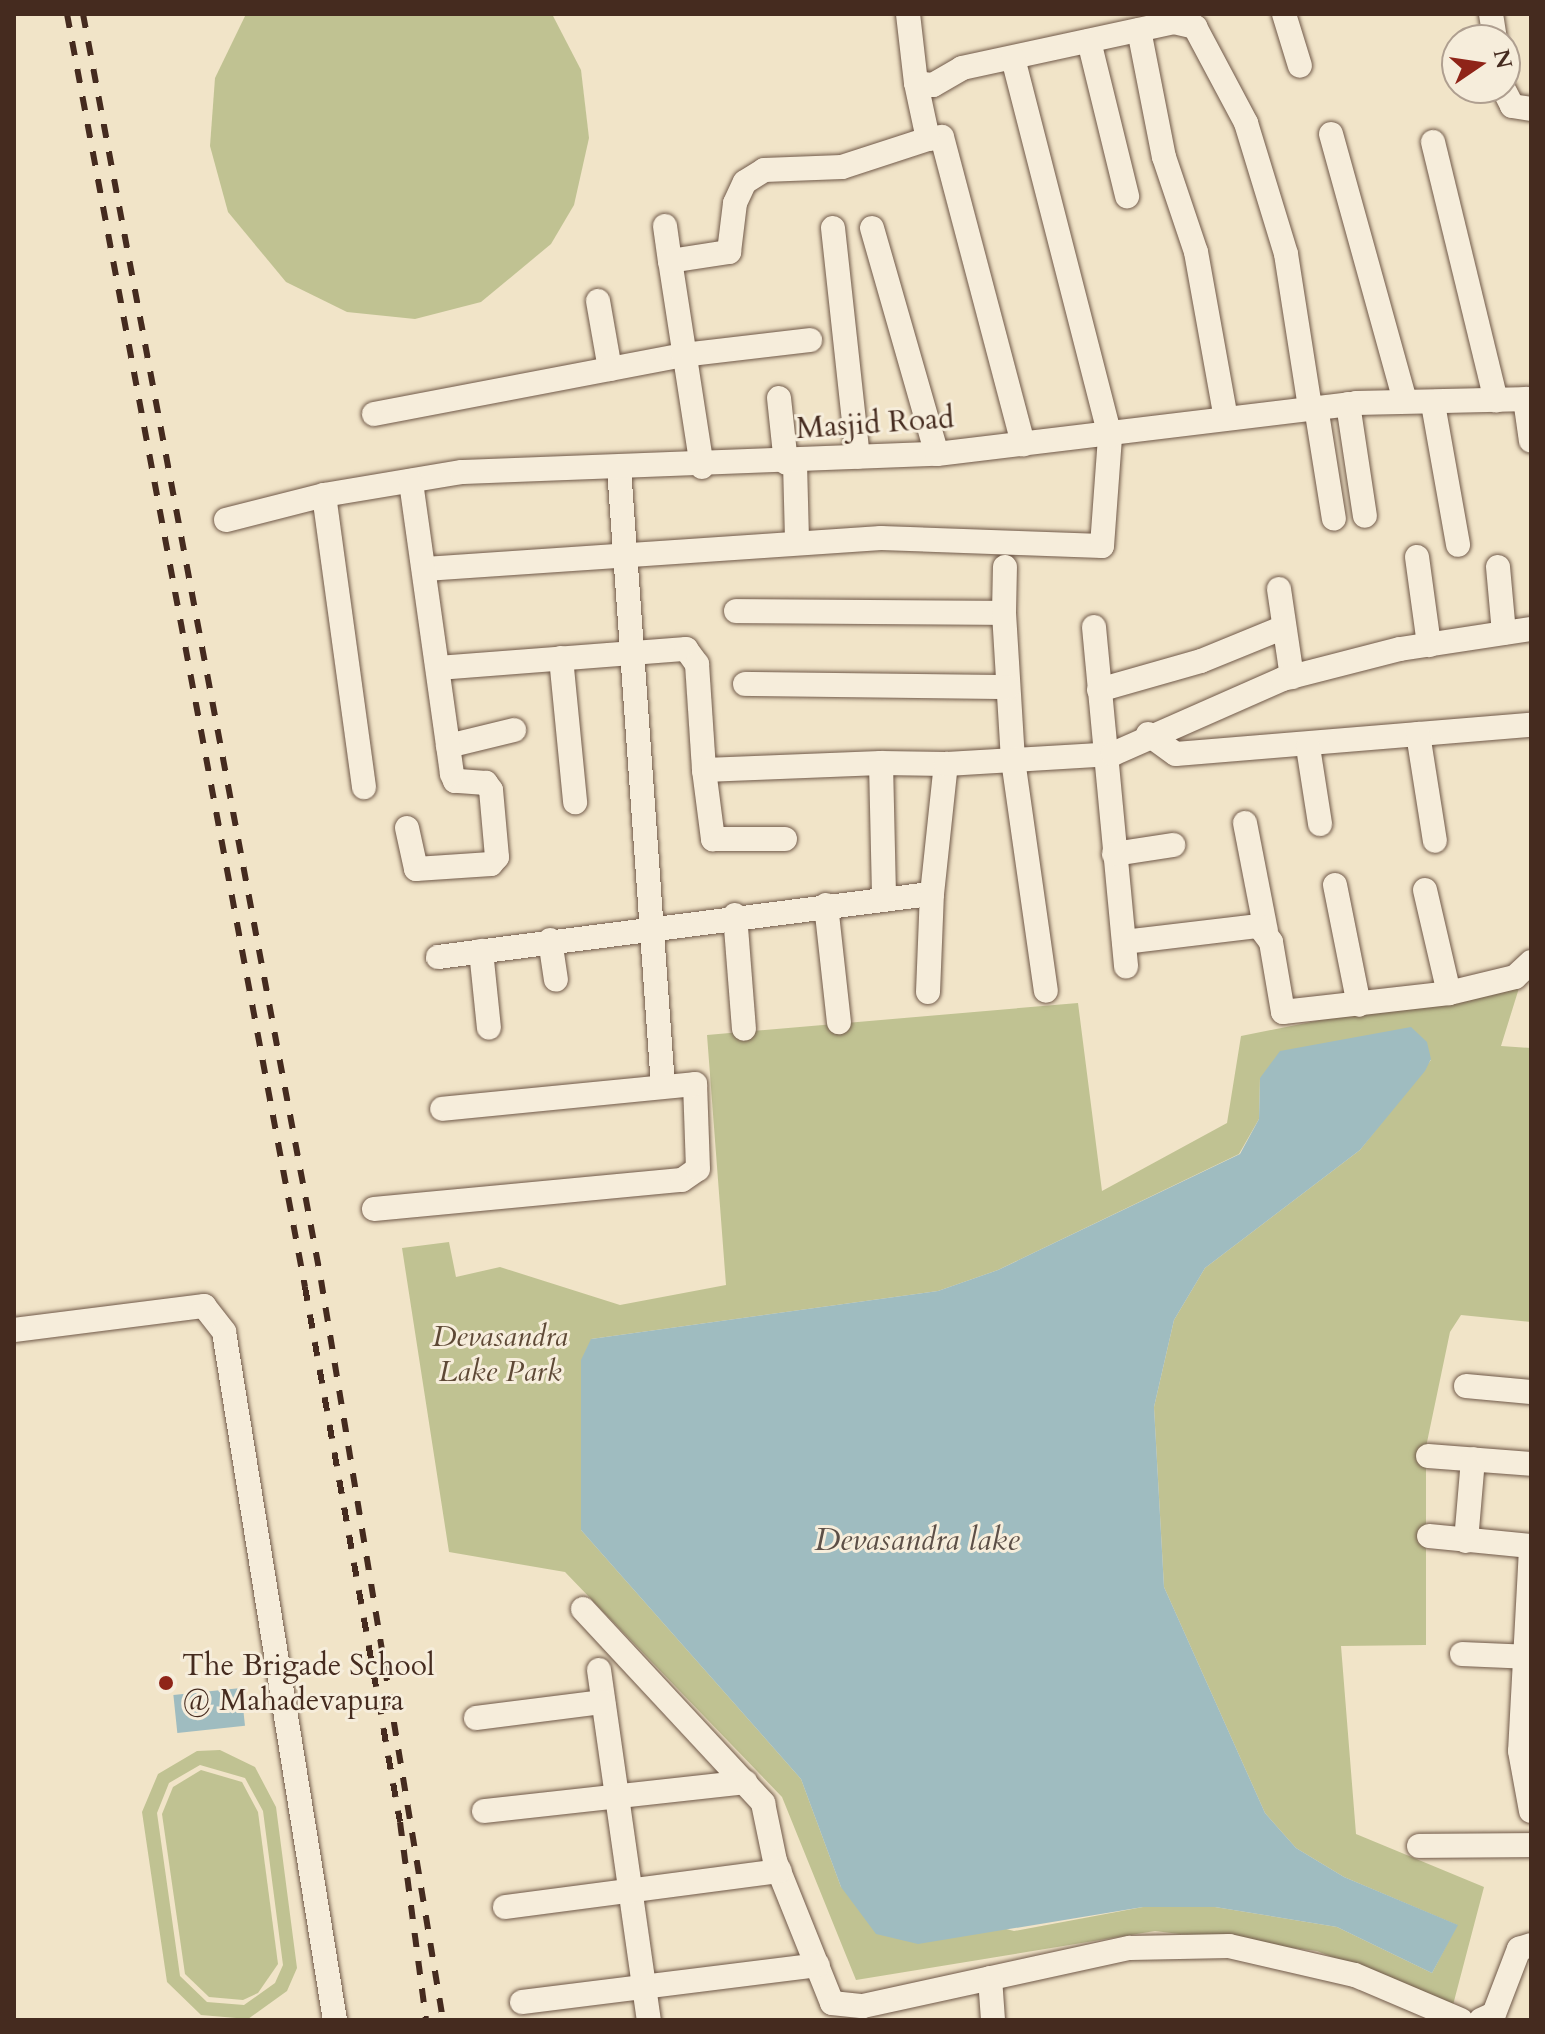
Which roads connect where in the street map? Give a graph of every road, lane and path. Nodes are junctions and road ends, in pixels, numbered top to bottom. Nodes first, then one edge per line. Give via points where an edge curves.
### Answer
1 (908, 14) edge
2 (1284, 14) edge
3 (1184, 19) edge
4 (1139, 30) junction
5 (1089, 41) junction
6 (1013, 58) junction
7 (1300, 66) dead end
8 (916, 83) junction
9 (1511, 104) edge
10 (1531, 109) edge
11 (1331, 134) dead end
12 (928, 139) junction
13 (1433, 142) dead end
14 (1127, 196) dead end
15 (665, 226) dead end
16 (833, 228) dead end
17 (872, 228) dead end
18 (670, 261) junction
19 (598, 301) dead end
20 (810, 340) dead end
21 (683, 355) junction
22 (610, 369) junction
23 (779, 398) dead end
24 (1528, 399) edge
25 (1496, 400) junction
26 (1405, 401) junction
27 (1348, 404) junction
28 (1433, 404) junction
29 (1313, 408) junction
30 (374, 414) dead end
31 (1226, 418) junction
32 (1110, 436) junction
33 (1531, 441) edge
34 (1023, 444) junction
35 (937, 454) junction
36 (858, 457) junction
37 (791, 463) junction
38 (702, 467) junction
39 (619, 468) junction
40 (411, 481) junction
41 (324, 495) junction
42 (1365, 516) dead end
43 (1334, 519) dead end
44 (226, 520) dead end
45 (797, 541) junction
46 (1458, 545) dead end
47 (1417, 557) dead end
48 (628, 559) junction
49 (1005, 567) dead end
50 (1498, 567) dead end
51 (425, 569) junction
52 (1279, 589) dead end
53 (736, 611) dead end
54 (1004, 613) junction
55 (1094, 627) dead end
56 (1282, 628) junction
57 (1531, 629) edge
58 (1504, 633) junction
59 (1429, 645) junction
60 (630, 653) junction
61 (561, 658) junction
62 (438, 668) junction
63 (1292, 677) junction
64 (745, 684) dead end
65 (1008, 687) junction
66 (1099, 690) junction
67 (1531, 725) edge
68 (514, 730) dead end
69 (1148, 734) junction
70 (1418, 734) junction
71 (448, 746) junction
72 (1308, 747) junction
73 (1104, 754) junction
74 (1013, 760) junction
75 (881, 763) junction
76 (946, 764) junction
77 (704, 770) junction
78 (364, 787) dead end
79 (575, 802) dead end
80 (1245, 823) dead end
81 (1320, 824) dead end
82 (407, 828) dead end
83 (785, 839) dead end
84 (1435, 841) dead end
85 (1173, 845) dead end
86 (1114, 854) junction
87 (1335, 885) dead end
88 (1425, 890) dead end
89 (932, 894) junction
90 (884, 898) junction
91 (826, 905) junction
92 (735, 915) junction
93 (647, 926) junction
94 (1266, 931) junction
95 (550, 940) junction
96 (481, 951) junction
97 (438, 957) dead end
98 (1531, 962) edge
99 (556, 980) dead end
100 (1046, 991) dead end
101 (928, 992) dead end
102 (1449, 993) junction
103 (1359, 1005) junction
104 (839, 1022) dead end
105 (489, 1028) dead end
106 (744, 1029) dead end
107 (663, 1086) junction
108 (442, 1109) dead end
109 (374, 1209) dead end
110 (14, 1330) edge
111 (1466, 1386) dead end
112 (1531, 1392) edge
113 (1428, 1456) dead end
114 (1473, 1459) junction
115 (1531, 1464) edge
116 (1429, 1536) dead end
117 (1466, 1541) junction
118 (1531, 1548) edge
119 (583, 1609) dead end
120 (1462, 1654) dead end
121 (1526, 1657) edge
122 (599, 1670) dead end
123 (603, 1702) junction
124 (476, 1718) dead end
125 (745, 1782) junction
126 (617, 1796) junction
127 (484, 1811) dead end
128 (1531, 1811) edge
129 (1531, 1845) edge
130 (1419, 1846) dead end
131 (780, 1871) junction
132 (631, 1891) junction
133 (505, 1907) dead end
134 (1531, 1945) edge
135 (818, 1965) junction
136 (990, 1978) junction
137 (644, 1987) junction
138 (522, 2002) dead end
139 (1494, 2004) edge
140 (335, 2020) edge
141 (649, 2020) edge
142 (993, 2020) edge
143 (1461, 2020) edge

1 - 8 street
2 - 7 street
3 - 4 street
3 - 29 street via 1212,54 1246,123 1286,254
4 - 5 street
4 - 31 street via 1164,157 1196,252
5 - 6 street
5 - 14 street
6 - 8 street via 962,68 933,85
6 - 32 street
8 - 12 street
9 - 10 street
11 - 26 street
12 - 18 street via 842,167 764,170 745,182 735,203 729,252
12 - 34 street via 942,137
13 - 25 street
15 - 18 street
16 - 36 street
17 - 35 street
18 - 21 street
19 - 22 street
20 - 21 street
21 - 22 street
21 - 38 street
22 - 30 street
23 - 37 street
24 - 25 street, Masjid Road
24 - 33 street
25 - 28 street, Masjid Road
26 - 27 street, Masjid Road
26 - 28 street, Masjid Road
27 - 29 street, Masjid Road
27 - 42 street
28 - 46 street
29 - 31 street, Masjid Road
29 - 43 street
31 - 32 street, Masjid Road
32 - 34 street, Masjid Road
32 - 45 street via 1102,546
34 - 35 street, Masjid Road
35 - 36 street, Masjid Road
36 - 37 street, Masjid Road
37 - 38 street, Masjid Road
37 - 45 street
38 - 39 street, Masjid Road
39 - 40 street, Masjid Road via 575,464
39 - 48 street
40 - 41 street, Masjid Road
40 - 51 street
41 - 44 street, Masjid Road
41 - 78 street
45 - 48 street
47 - 59 street
48 - 51 street
48 - 60 street
49 - 54 street
50 - 58 street
51 - 62 street
52 - 56 street
53 - 54 street
54 - 65 street
55 - 66 street
56 - 63 street
56 - 66 street via 1201,661
57 - 58 street
58 - 59 street
59 - 63 street
60 - 61 street
60 - 77 street via 686,649 694,655
60 - 93 street
61 - 62 street
61 - 79 street
62 - 71 street
63 - 69 street
64 - 65 street
65 - 74 street
66 - 73 street
67 - 70 street
68 - 71 street
69 - 72 street via 1176,754
69 - 73 street
70 - 72 street
70 - 84 street
71 - 82 street via 455,781 486,783 491,790 497,857 491,864 416,869
72 - 81 street
73 - 74 street
73 - 86 street
74 - 76 street
74 - 100 street
75 - 76 street
75 - 77 street
75 - 90 street
76 - 89 street
77 - 83 street via 713,839
80 - 94 street
85 - 86 street
86 - 94 street via 1125,954
87 - 103 street
88 - 102 street
89 - 90 street
89 - 101 street
90 - 91 street
91 - 92 street
91 - 104 street
92 - 93 street
92 - 106 street
93 - 95 street
93 - 107 street
94 - 103 street via 1283,1012
95 - 96 street
95 - 99 street
96 - 97 street
96 - 105 street
98 - 102 street via 1515,977
102 - 103 street
107 - 108 street
107 - 109 street via 695,1084 698,1169 682,1180
110 - 140 street via 204,1306 224,1332
111 - 112 street
113 - 114 street
114 - 115 street
114 - 117 street
116 - 117 street
117 - 118 street
118 - 121 street
119 - 125 street
120 - 121 street
121 - 128 street via 1520,1751
122 - 123 street
123 - 124 street
123 - 126 street
125 - 126 street
125 - 131 street via 763,1803
126 - 127 street
126 - 132 street
129 - 130 street
131 - 132 street
131 - 135 street
132 - 133 street
132 - 137 street
134 - 139 street via 1519,1949
135 - 136 street via 832,2003 863,2006
135 - 137 street
136 - 142 street
136 - 143 street via 1130,1948 1229,1946 1355,1975
137 - 138 street
137 - 141 street

